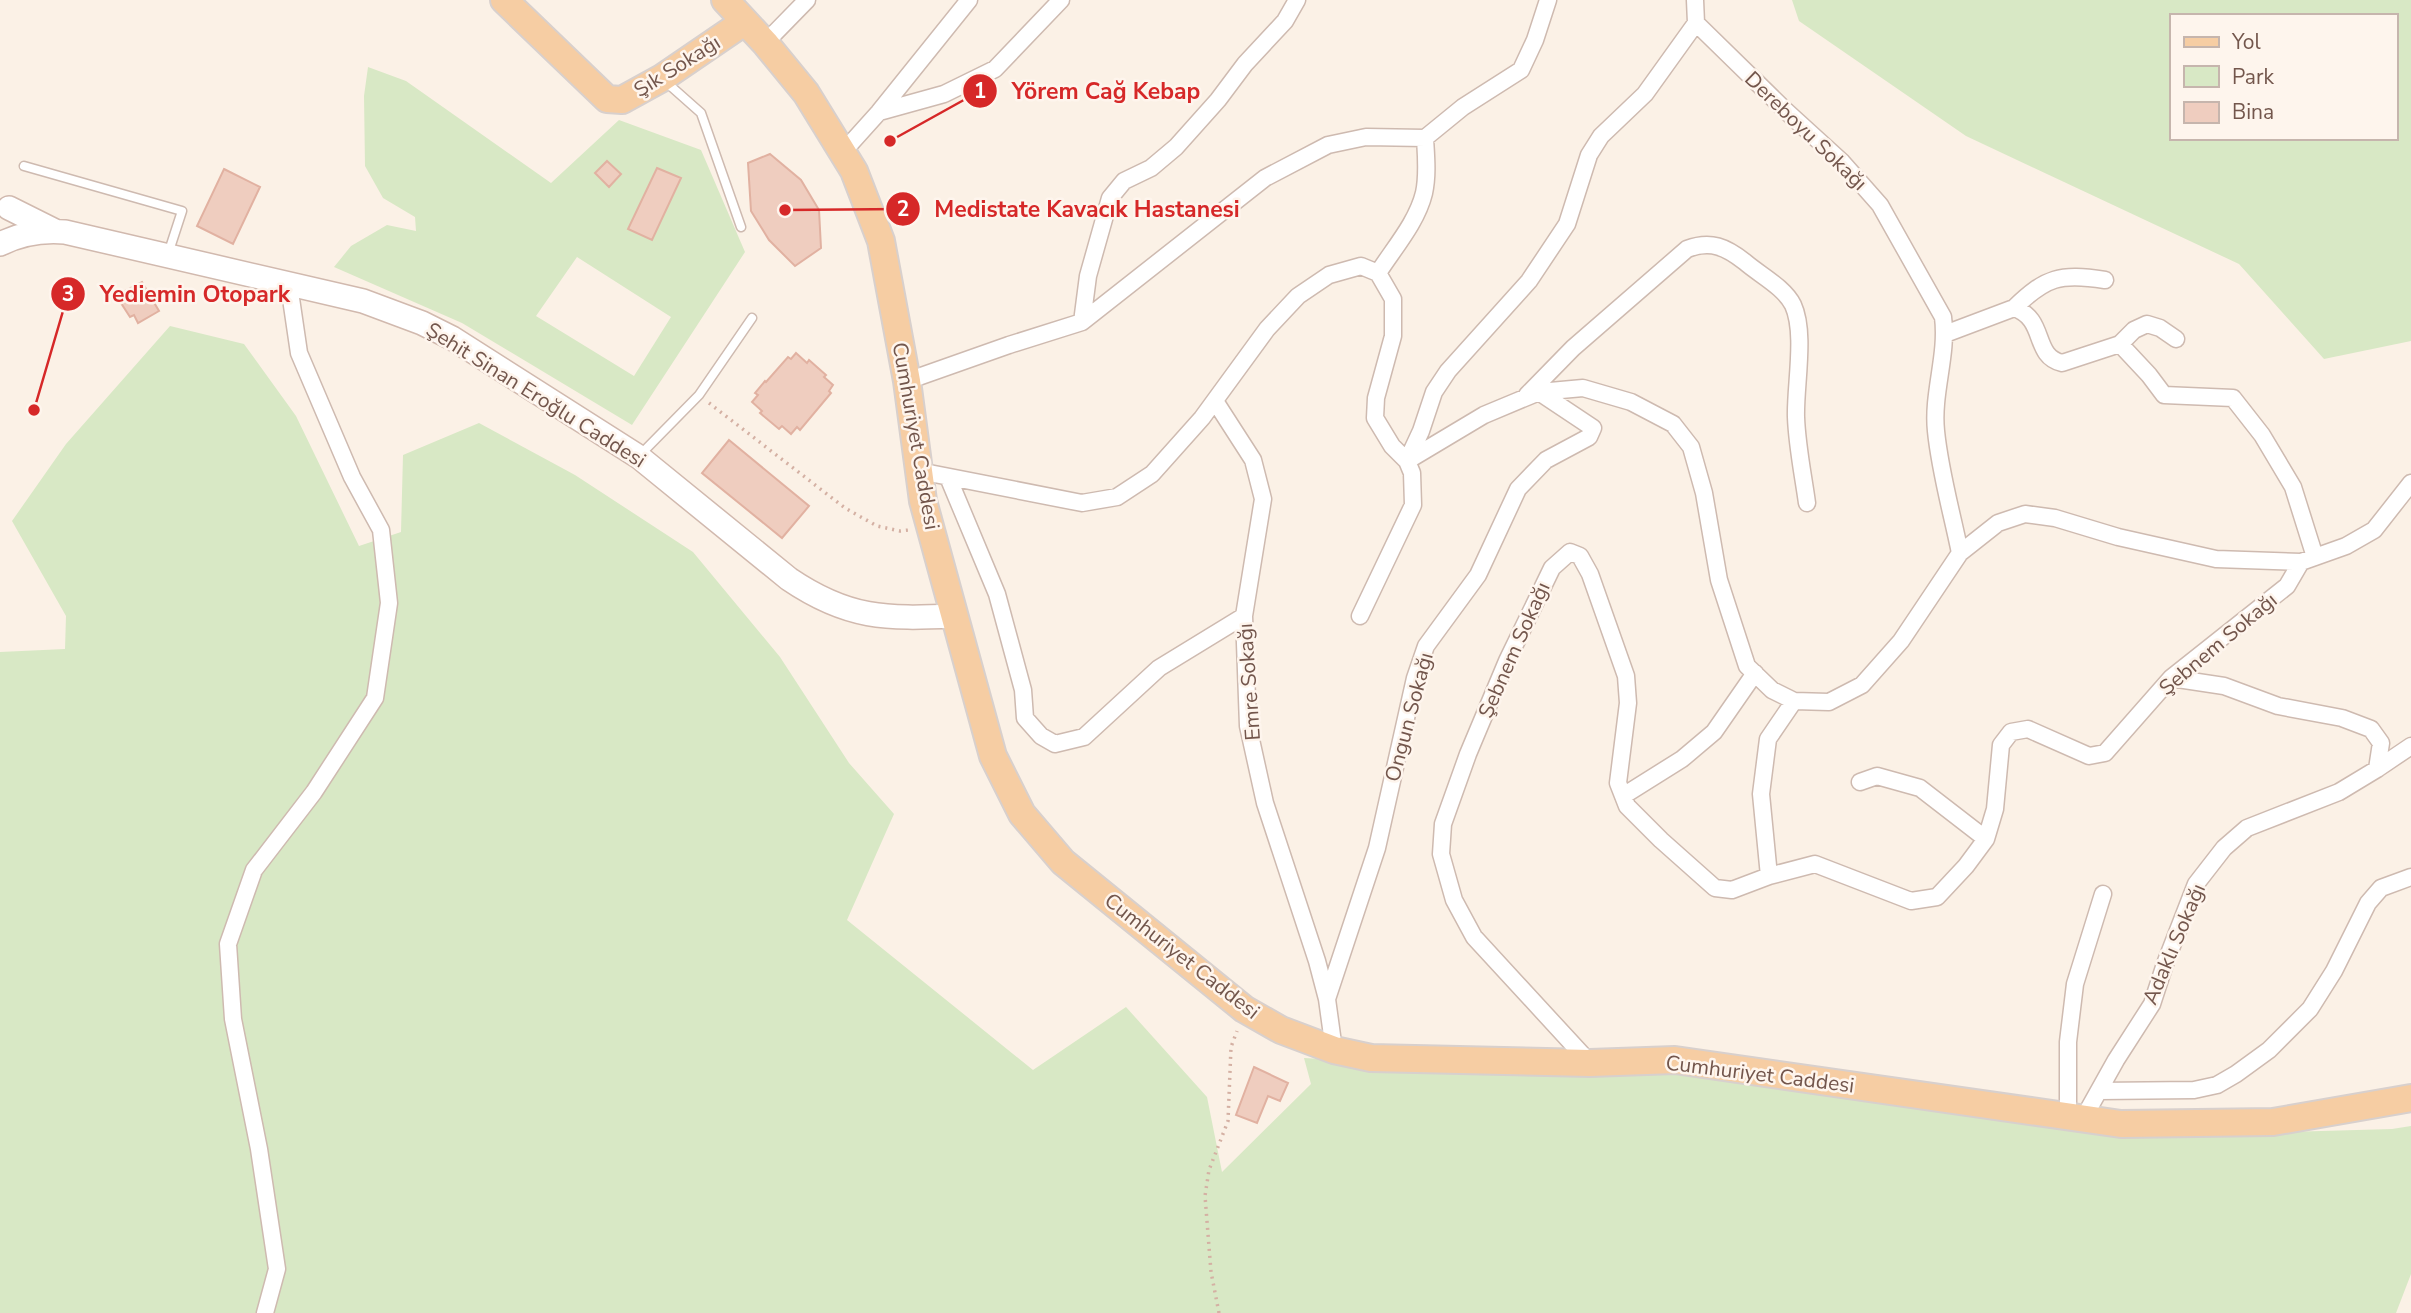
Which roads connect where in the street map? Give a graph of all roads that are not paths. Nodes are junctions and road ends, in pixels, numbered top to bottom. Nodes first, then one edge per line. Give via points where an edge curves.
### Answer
1 (505, 0) edge
2 (725, 0) edge
3 (807, 0) edge
4 (969, 0) edge
5 (1061, 0) edge
6 (1297, 0) edge
7 (1548, 0) edge
8 (1695, 0) edge
9 (744, 22) junction
10 (1696, 23) junction
11 (765, 43) junction
12 (662, 78) junction
13 (879, 112) junction
14 (1426, 138) junction
15 (843, 152) junction
16 (24, 166) dead end
17 (5, 204) edge
18 (741, 227) dead end
19 (55, 232) junction
20 (6, 240) edge
21 (168, 257) junction
22 (1378, 273) junction
23 (2105, 279) dead end
24 (289, 285) junction
25 (2014, 308) junction
26 (752, 318) dead end
27 (1082, 322) junction
28 (1945, 334) junction
29 (2176, 339) dead end
30 (2120, 344) junction
31 (907, 381) junction
32 (1539, 392) junction
33 (1523, 399) junction
34 (1215, 401) junction
35 (639, 457) junction
36 (1407, 461) junction
37 (919, 471) junction
38 (948, 477) junction
39 (2411, 483) edge
40 (1807, 503) dead end
41 (1960, 553) junction
42 (2308, 560) junction
43 (954, 616) junction
44 (1244, 616) junction
45 (1360, 616) dead end
46 (1755, 673) junction
47 (2171, 678) junction
48 (1794, 701) junction
49 (2411, 746) edge
50 (2377, 769) junction
51 (1860, 782) dead end
52 (1623, 796) junction
53 (1986, 839) junction
54 (1769, 876) junction
55 (2411, 877) edge
56 (2104, 894) dead end
57 (1326, 999) junction
58 (1334, 1050) junction
59 (1590, 1063) junction
60 (2099, 1091) junction
61 (2411, 1098) edge
62 (2075, 1118) junction
63 (265, 1313) edge

1 - 12 main road, Şık Sokağı via 607,99 622,100
2 - 9 main road, Cumhuriyet Caddesi
3 - 11 street
4 - 13 street
5 - 13 street via 995,69 944,94
6 - 27 street via 1285,21 1176,147 1151,168 1124,181 1110,198 1088,276
7 - 14 street via 1521,70 1463,107
8 - 10 street
9 - 11 main road, Cumhuriyet Caddesi
9 - 12 main road, Şık Sokağı
10 - 28 street, Dereboyu Sokağı via 1842,162 1880,205 1942,317
10 - 36 street via 1645,94 1601,136 1589,155 1567,224 1529,281 1448,371 1434,392
11 - 15 main road, Cumhuriyet Caddesi via 806,93
12 - 18 lane via 701,113
13 - 15 street
14 - 22 street via 1423,193 1411,222
14 - 27 street via 1366,136 1328,145 1265,178
15 - 31 main road, Cumhuriyet Caddesi via 881,241
16 - 21 lane via 182,211
17 - 19 street
17 - 20 street
19 - 20 street, Şehit Sinan Eroğlu Caddesi
19 - 21 street, Şehit Sinan Eroğlu Caddesi
21 - 24 street, Şehit Sinan Eroğlu Caddesi
22 - 34 street via 1361,266 1329,275 1298,296 1267,328
22 - 36 street via 1393,299 1393,336 1375,418
23 - 25 street via 2076,275 2055,279 2031,291
24 - 35 street, Şehit Sinan Eroğlu Caddesi via 362,302 422,323 486,358
24 - 63 street via 299,353 352,477 381,530 389,603 375,698 314,792 254,870 228,944 233,1019 277,1269
25 - 28 street
25 - 30 street via 2033,322 2053,361 2062,363
26 - 35 lane via 699,395
27 - 31 street
28 - 41 street, Dereboyu Sokağı via 1936,430
29 - 30 street via 2147,324
30 - 42 street via 2164,395 2232,398 2262,435 2293,487
31 - 37 main road, Cumhuriyet Caddesi
32 - 33 street
32 - 46 street via 1583,388 1631,402 1673,425 1691,447 1719,580 1748,666
32 - 57 street, Ongun Sokağı via 1593,428 1589,437 1546,460 1518,489 1478,575 1426,646 1377,848
33 - 36 street via 1484,415
33 - 40 street via 1573,348 1687,249 1721,246 1783,293 1795,311 1799,349 1796,421
34 - 38 street via 1152,474 1118,497 1082,503
34 - 44 street, Emre Sokağı via 1253,460 1263,499
35 - 43 street, Şehit Sinan Eroğlu Caddesi via 789,579 822,600 886,618
36 - 45 street via 1413,505
37 - 38 street
37 - 43 main road, Cumhuriyet Caddesi
38 - 44 street via 997,594 1026,718 1055,744 1084,737 1159,668
39 - 42 street via 2374,530 2346,547
41 - 42 street via 1998,523 2025,514 2216,559
41 - 48 street via 1901,640 1862,685 1829,702
42 - 47 street, Şebnem Sokağı via 2287,586
43 - 58 main road, Cumhuriyet Caddesi via 993,756 1022,814 1063,862 1244,1009 1281,1030
44 - 57 street, Emre Sokağı via 1248,726 1265,803
46 - 48 street via 1772,690
46 - 52 street via 1714,732 1682,759
47 - 50 street via 2224,686 2278,706 2342,718 2371,729 2381,743
47 - 53 street, Şebnem Sokağı via 2105,752 2089,756 2028,729 2011,732 2001,746
48 - 54 street via 1768,740 1761,794
49 - 50 street, Adaklı Sokağı
50 - 60 street, Adaklı Sokağı via 2339,792 2247,828 2224,848 2196,884 2152,1004
51 - 53 street via 1877,776 1920,789
52 - 54 street, Şebnem Sokağı via 1627,806 1715,888 1732,890
52 - 59 street, Şebnem Sokağı via 1618,783 1628,704 1626,676 1590,574 1580,556 1570,552 1552,568 1507,661 1443,824 1441,854 1454,900 1474,937
53 - 54 street, Şebnem Sokağı via 1937,897 1911,901 1815,864
55 - 60 street via 2381,887 2310,1009 2269,1050 2236,1074 2217,1085 2194,1090
56 - 62 street via 2075,985 2068,1042
57 - 58 street, Emre Sokağı
58 - 59 main road, Cumhuriyet Caddesi via 1371,1058
59 - 62 main road, Cumhuriyet Caddesi via 1675,1060
60 - 62 street, Adaklı Sokağı
61 - 62 main road, Cumhuriyet Caddesi via 2273,1122 2121,1124

